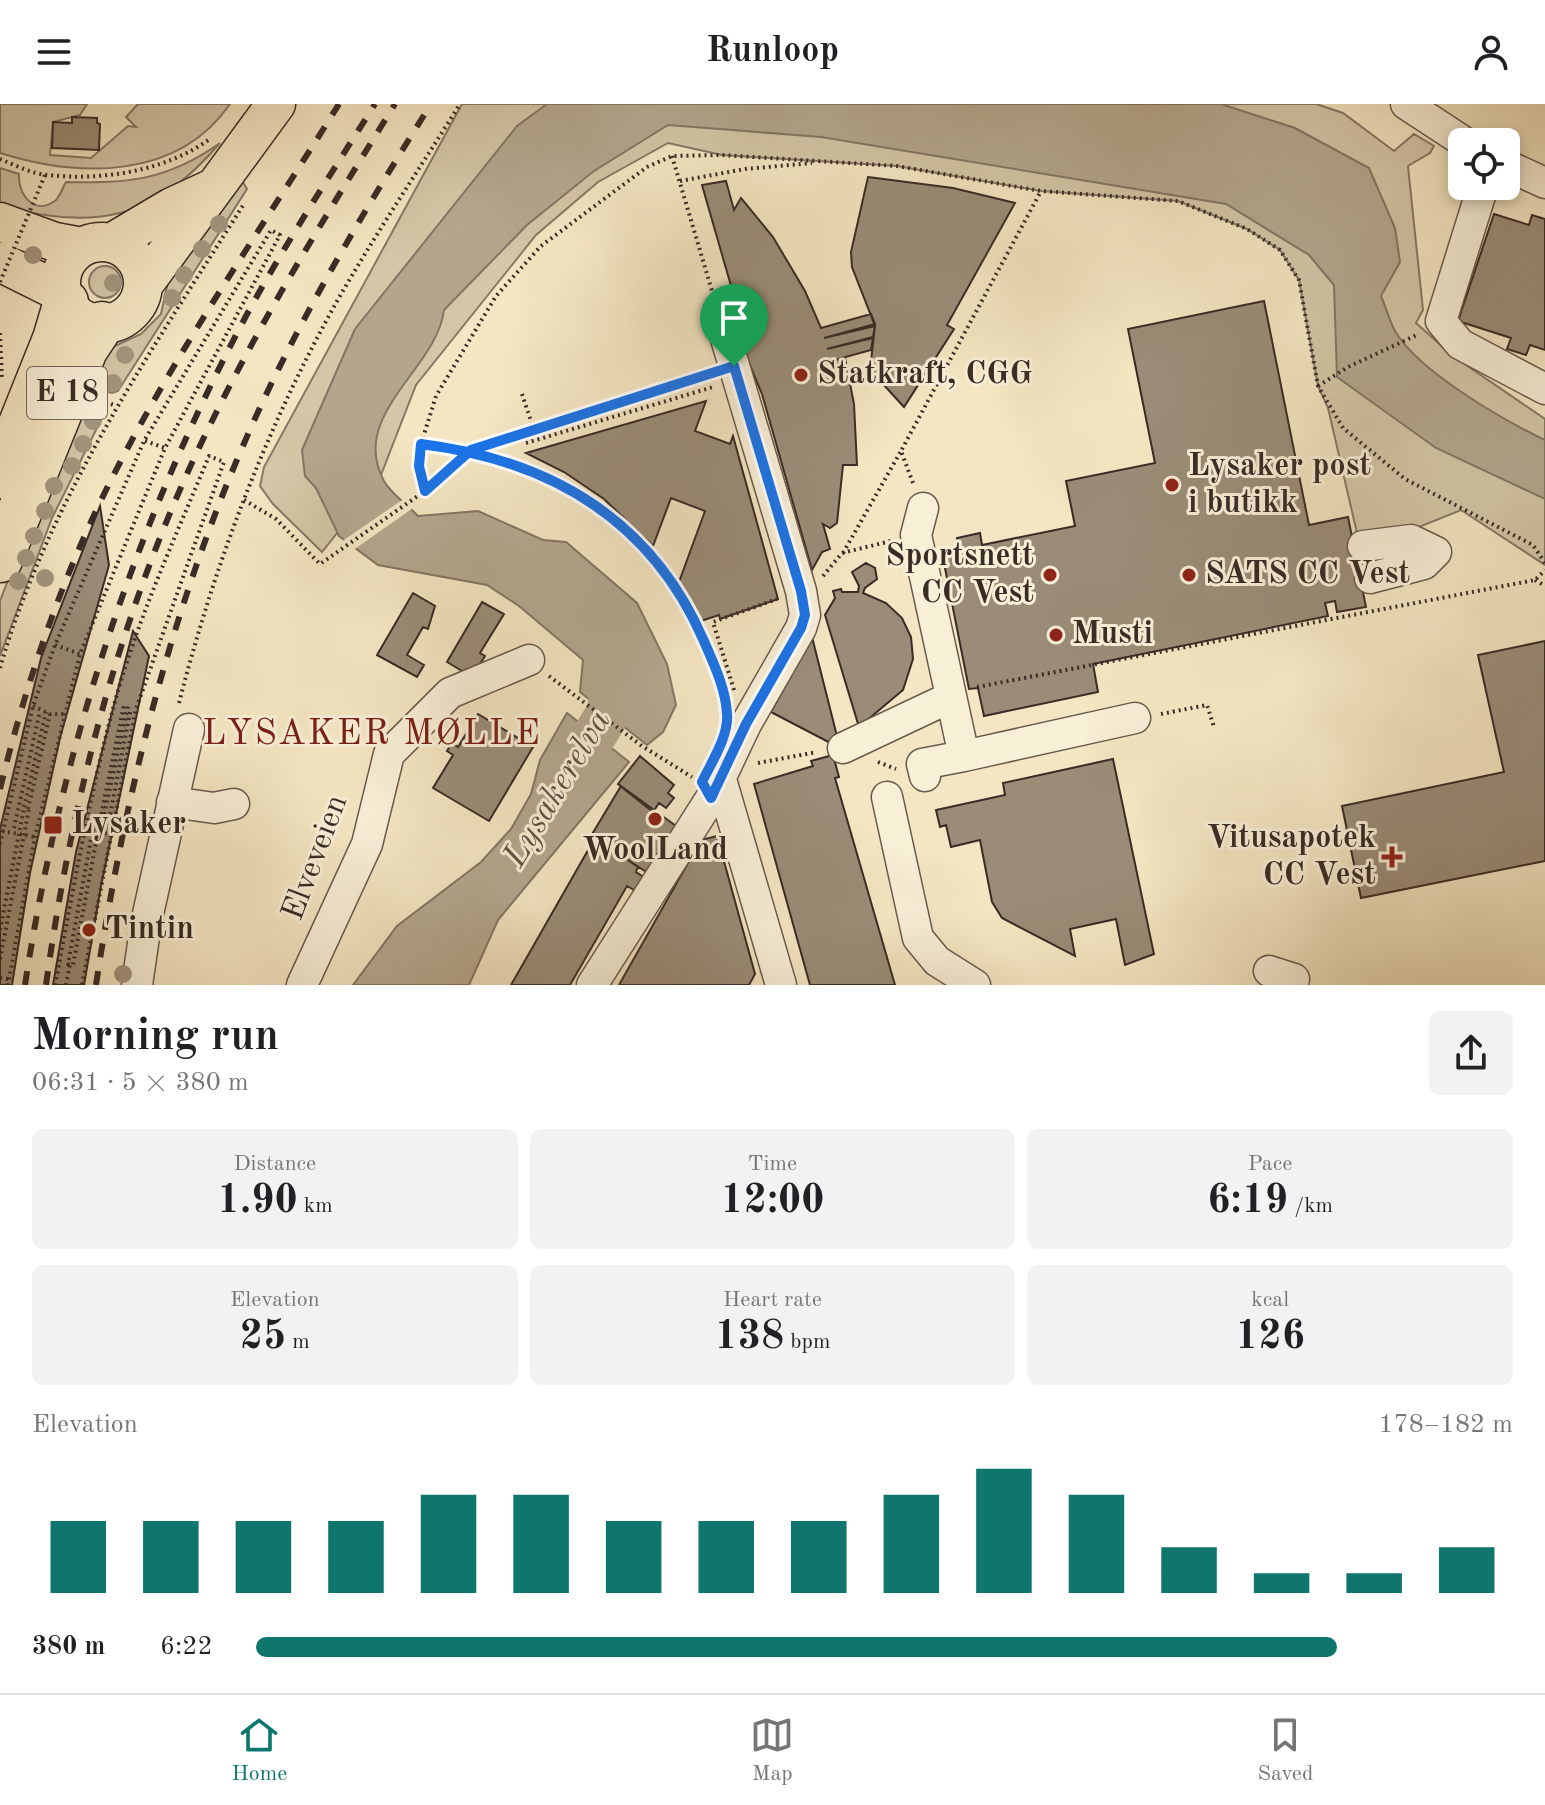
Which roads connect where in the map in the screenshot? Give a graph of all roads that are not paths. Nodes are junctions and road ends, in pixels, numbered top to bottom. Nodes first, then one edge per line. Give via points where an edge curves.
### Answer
1 (276, 104) edge
2 (1406, 104) edge
3 (1448, 132) edge
4 (1520, 171) edge
5 (1545, 183) edge
6 (229, 194) junction
7 (1479, 200) edge
8 (0, 222) edge
9 (97, 244) junction
10 (0, 262) edge
11 (144, 284) junction
12 (64, 297) junction
13 (102, 324) junction
14 (724, 332) road end
15 (1545, 389) edge
16 (0, 476) edge
17 (923, 508) road end
18 (1363, 546) dead end
19 (0, 560) edge
20 (1370, 578) dead end
21 (529, 660) dead end
22 (951, 697) junction
23 (1135, 718) road end
24 (183, 721) road end
25 (843, 748) dead end
26 (964, 756) junction
27 (925, 776) dead end
28 (716, 787) junction
29 (887, 797) dead end
30 (172, 802) junction
31 (234, 804) dead end
32 (137, 985) edge
33 (302, 985) edge
34 (592, 985) edge
35 (781, 985) edge
36 (975, 985) edge

1 - 6 main road
2 - 3 street
4 - 5 street
6 - 9 main road via 172,207
6 - 11 main road
7 - 15 street via 1441,321 1460,344
8 - 9 main road via 55,242
9 - 11 main road via 136,257
9 - 12 main road via 64,267
10 - 12 main road
11 - 13 main road via 131,312
12 - 13 main road via 81,318
12 - 16 highway, E 18 via 55,339
13 - 19 highway, E 18 via 85,350
14 - 28 street via 805,615
17 - 22 street via 916,535
18 - 20 street via 1411,540 1436,552 1424,564
21 - 33 street, Elveveien via 450,693 389,754 367,844
22 - 25 street
22 - 26 street
23 - 26 street
24 - 30 street
26 - 27 street via 922,764
28 - 34 street
28 - 35 street
29 - 36 street via 918,938 937,961
30 - 31 street via 214,808
30 - 32 street

